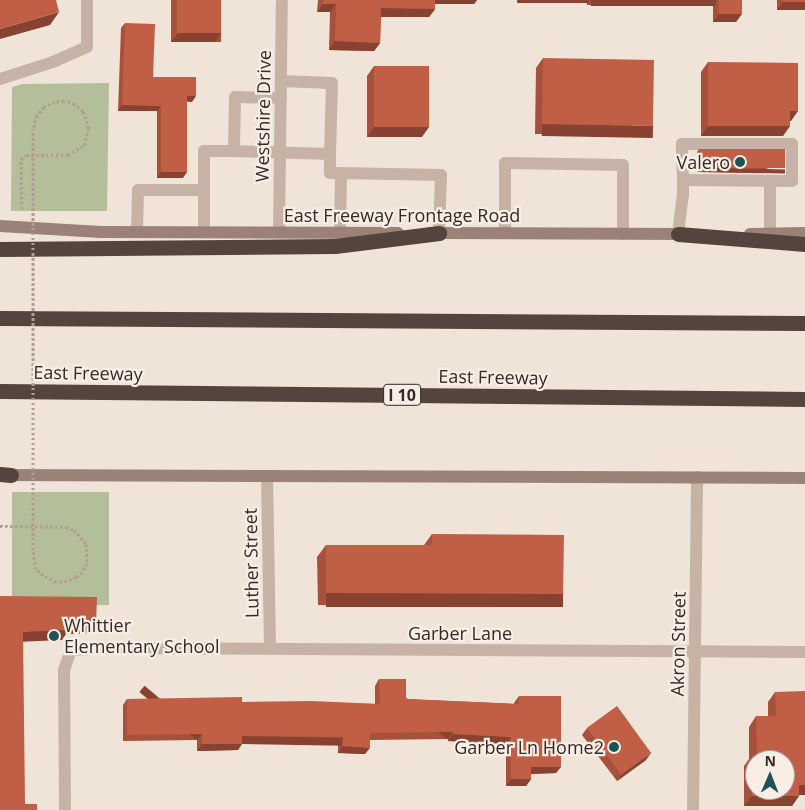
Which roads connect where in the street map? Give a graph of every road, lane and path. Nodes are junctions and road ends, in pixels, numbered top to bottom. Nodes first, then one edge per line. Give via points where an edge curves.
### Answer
1 (87, 0) edge
2 (282, 0) edge
3 (0, 79) edge
4 (281, 81) junction
5 (281, 98) junction
6 (234, 151) junction
7 (280, 153) junction
8 (330, 154) junction
9 (341, 173) junction
10 (683, 180) junction
11 (770, 181) junction
12 (204, 190) junction
13 (0, 226) edge
14 (23, 227) junction
15 (137, 232) junction
16 (204, 232) junction
17 (279, 232) junction
18 (340, 232) junction
19 (440, 233) junction
20 (505, 233) junction
21 (770, 233) junction
22 (805, 233) edge
23 (623, 234) junction
24 (678, 234) junction
25 (805, 244) edge
26 (0, 249) edge
27 (0, 318) edge
28 (805, 323) edge
29 (0, 391) edge
30 (805, 399) edge
31 (4, 475) edge
32 (267, 476) junction
33 (696, 477) junction
34 (805, 478) edge
35 (0, 526) edge
36 (270, 649) junction
37 (696, 652) junction
38 (805, 652) edge
39 (66, 810) edge
40 (693, 810) edge

1 - 3 street via 87,47
2 - 4 street, Westshire Drive
4 - 5 street, Westshire Drive
4 - 8 street via 332,83
5 - 6 street via 235,97
5 - 7 street, Westshire Drive
6 - 7 street
6 - 12 street via 204,151
7 - 8 street
7 - 17 street, Westshire Drive
8 - 9 street via 330,173
9 - 18 street
9 - 19 street via 441,175
10 - 11 street
10 - 11 street via 682,144 792,144 792,181
10 - 24 street
11 - 21 street
12 - 15 street via 138,190
12 - 16 street
13 - 14 main road, East Freeway Frontage Road
14 - 15 main road, East Freeway Frontage Road
14 - 35 path, bridge via 21,159 26,155 35,155 53,155 62,156 68,155 84,145 89,128 83,111 75,104 64,101 44,107 33,129 33,149 33,158 33,511 33,521 33,531 33,550 36,569 56,582 67,581 82,572 88,553 82,536 74,530 66,527 58,527 33,527 25,527
15 - 16 main road, East Freeway Frontage Road
16 - 17 main road, East Freeway Frontage Road
17 - 18 main road, East Freeway Frontage Road
18 - 19 main road, East Freeway Frontage Road
19 - 20 main road, East Freeway Frontage Road
19 - 26 highway via 336,246
20 - 23 main road, East Freeway Frontage Road
20 - 23 street via 505,162 623,165
21 - 22 main road, East Freeway Frontage Road
21 - 24 main road, East Freeway Frontage Road
23 - 24 main road, East Freeway Frontage Road
24 - 25 highway
27 - 28 highway
29 - 30 highway, East Freeway / I 10
31 - 32 main road
32 - 33 main road
32 - 36 street, Luther Street
33 - 34 main road
33 - 37 street, Akron Street
36 - 37 street, Garber Lane
36 - 39 street, Garber Lane via 71,650 64,670
37 - 38 street, Garber Lane
37 - 40 street, Akron Street

